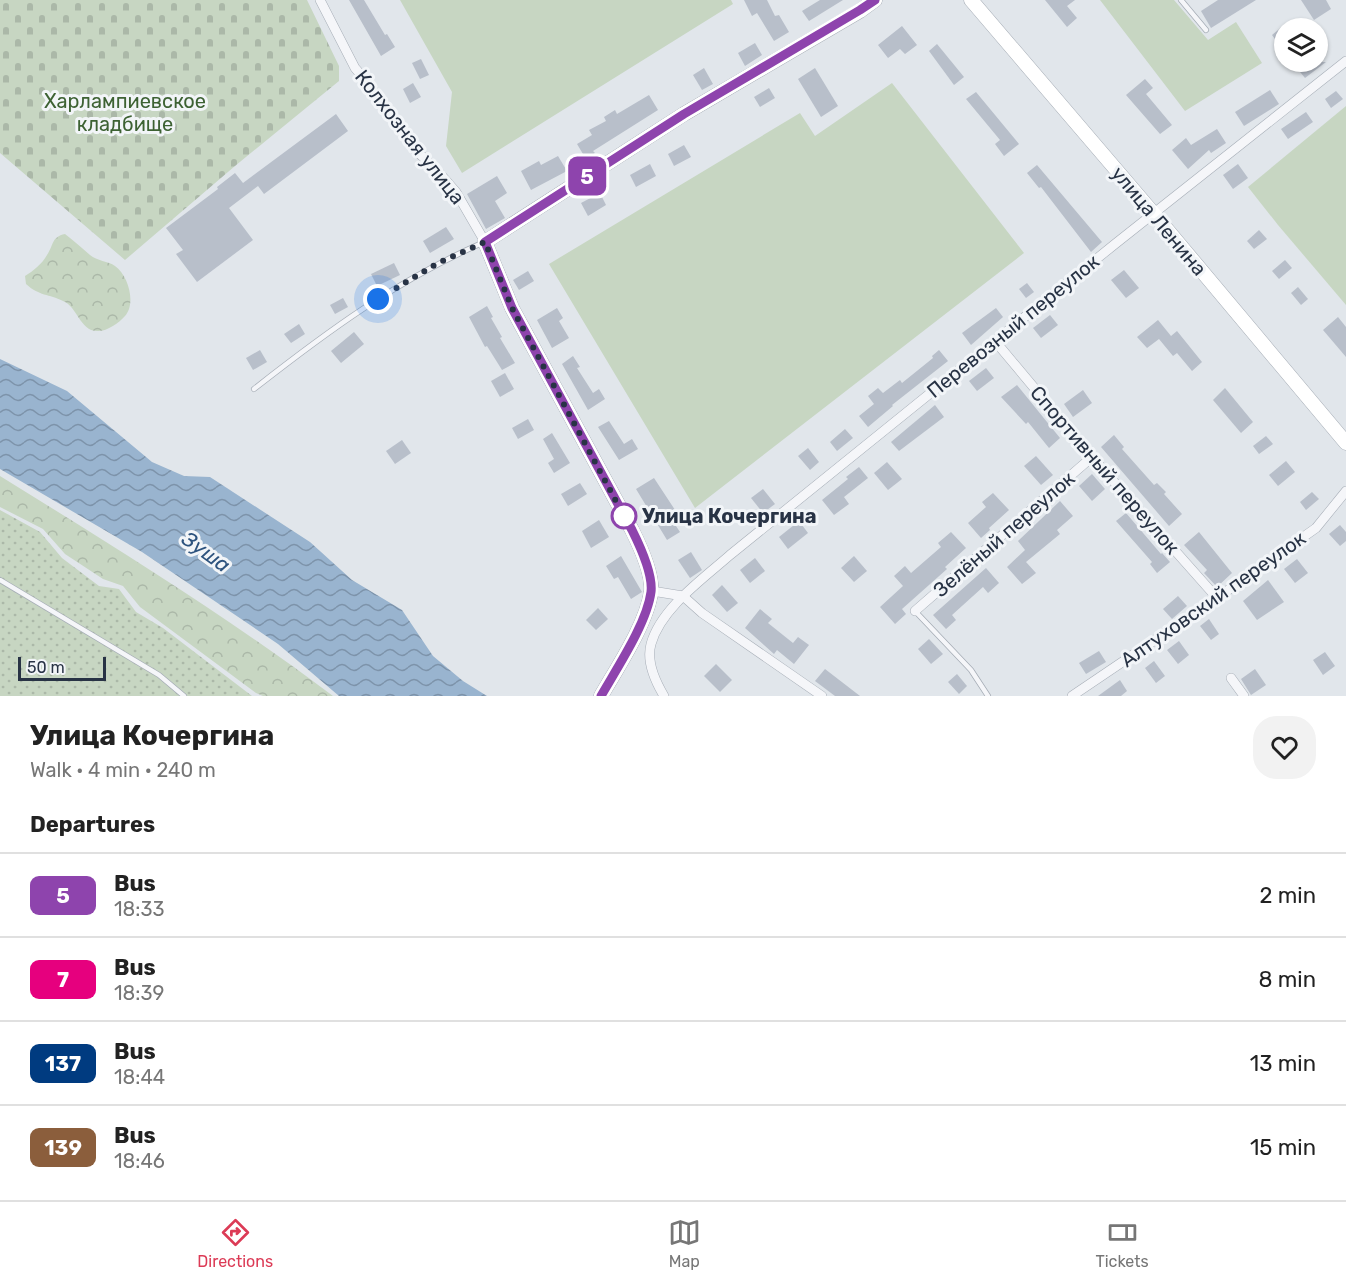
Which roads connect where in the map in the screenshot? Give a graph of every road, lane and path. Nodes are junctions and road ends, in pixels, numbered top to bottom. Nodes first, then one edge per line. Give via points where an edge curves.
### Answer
1 (320, 0) edge
2 (875, 0) edge
3 (971, 0) edge
4 (1184, 1) edge
5 (1206, 30) dead end
6 (1345, 64) edge
7 (1154, 214) junction
8 (485, 242) junction
9 (995, 340) junction
10 (254, 389) dead end
11 (1346, 443) edge
12 (1092, 457) junction
13 (1346, 491) edge
14 (0, 580) edge
15 (651, 591) junction
16 (683, 596) junction
17 (1217, 598) junction
18 (915, 612) joint
19 (1231, 678) dead end
20 (184, 696) edge
21 (601, 696) edge
22 (664, 696) edge
23 (822, 696) edge
24 (988, 696) edge
25 (1071, 696) edge
26 (1244, 696) edge

1 - 8 street, Колхозная улица via 355,68 414,149 456,192
2 - 8 main road via 684,114
3 - 7 main road, улица Ленина
4 - 5 lane
6 - 7 street, Перевозный переулок
7 - 9 street, Перевозный переулок
7 - 11 main road, улица Ленина
8 - 10 lane via 438,263 358,310
8 - 15 main road via 512,308 638,542
9 - 12 street, Спортивный переулок
9 - 16 street, Перевозный переулок
12 - 17 street, Спортивный переулок
12 - 18 street, Зелёный переулок
13 - 17 street, Алтуховский переулок via 1316,528
14 - 20 lane via 159,675
15 - 16 street
15 - 21 main road via 642,622
16 - 22 street, Перевозный переулок via 662,622 651,644 651,665
16 - 23 street
17 - 25 street, Алтуховский переулок
18 - 24 lane via 971,670
19 - 26 street

